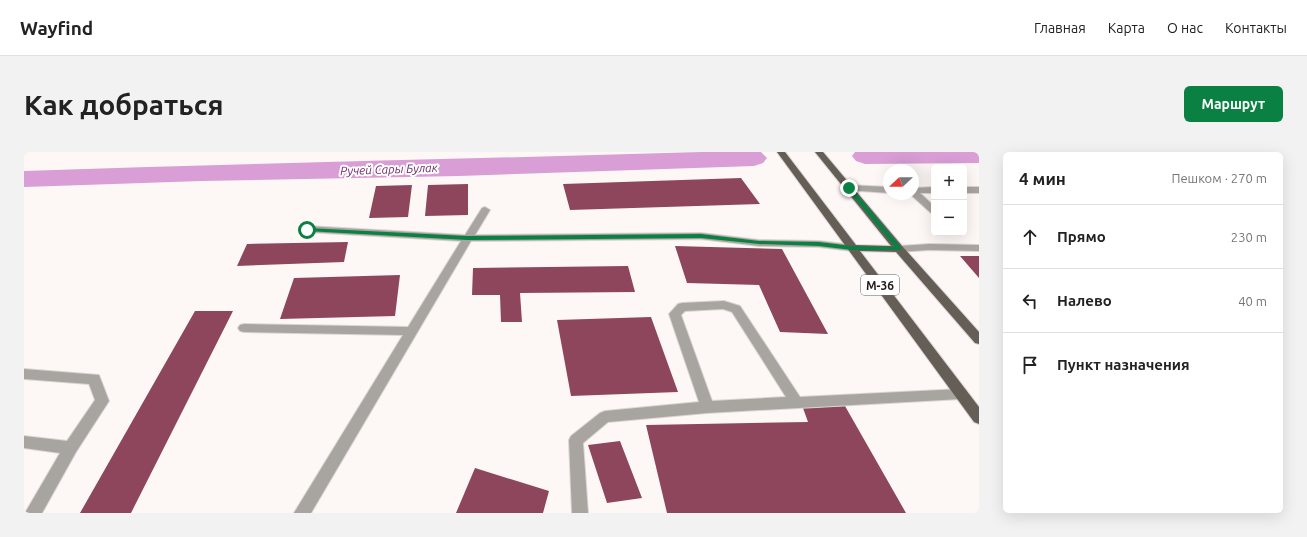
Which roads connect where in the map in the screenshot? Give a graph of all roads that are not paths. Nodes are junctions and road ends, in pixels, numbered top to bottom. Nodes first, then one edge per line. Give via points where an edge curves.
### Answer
1 (781, 152) edge
2 (819, 152) edge
3 (849, 188) junction
4 (883, 190) edge
5 (931, 190) edge
6 (967, 190) edge
7 (979, 190) edge
8 (919, 191) edge
9 (919, 197) edge
10 (931, 208) edge
11 (485, 210) dead end
12 (307, 230) dead end
13 (467, 238) junction
14 (852, 248) junction
15 (979, 248) edge
16 (900, 249) junction
17 (244, 328) dead end
18 (411, 331) junction
19 (979, 340) edge
20 (24, 374) edge
21 (961, 394) junction
22 (797, 403) junction
23 (707, 407) junction
24 (979, 418) edge
25 (24, 442) edge
26 (71, 448) junction
27 (33, 513) edge
28 (302, 513) edge
29 (580, 513) edge

1 - 14 main road, M-36
2 - 3 main road, M-36
3 - 4 lane
3 - 16 main road, M-36
5 - 8 lane
6 - 7 lane
9 - 10 lane
11 - 13 lane
12 - 13 lane
13 - 14 lane via 701,236 759,243 819,244
13 - 18 lane
14 - 16 main road
14 - 21 main road, M-36
15 - 16 lane
16 - 19 main road, M-36
17 - 18 lane
18 - 28 lane
20 - 26 lane via 94,379 102,401
21 - 22 lane
21 - 24 main road, M-36
22 - 23 lane
22 - 23 lane via 736,309 724,304 682,307 675,314
23 - 29 lane via 605,416 576,440
25 - 26 lane
26 - 27 lane

